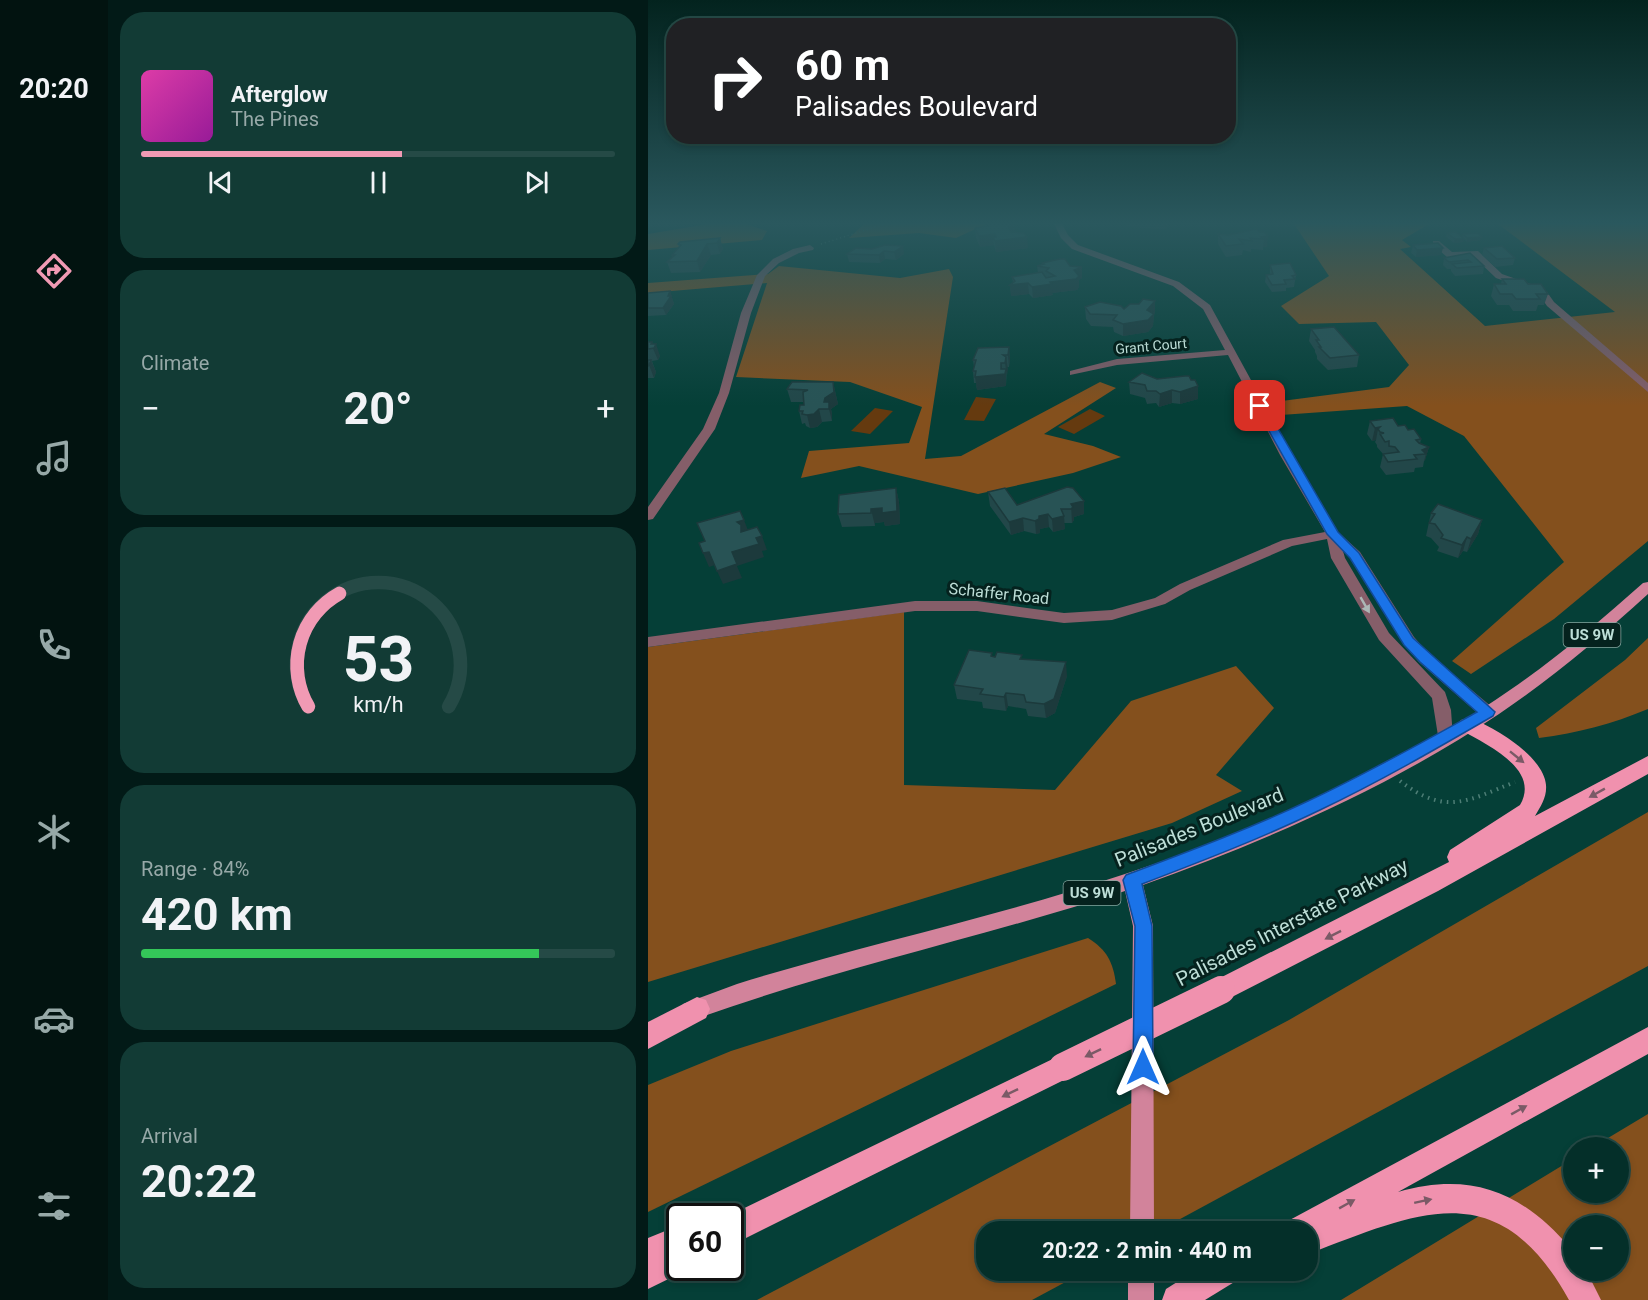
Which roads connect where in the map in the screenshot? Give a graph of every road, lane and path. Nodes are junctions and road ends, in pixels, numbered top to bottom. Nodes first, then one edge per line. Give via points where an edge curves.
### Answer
1 (757, 285) edge
2 (1176, 285) edge
3 (1521, 285) edge
4 (1231, 352) junction
5 (1074, 373) dead end
6 (1648, 389) edge
7 (648, 516) edge
8 (1333, 534) junction
9 (1362, 567) junction
10 (1345, 570) junction
11 (1648, 586) edge
12 (648, 642) edge
13 (1488, 712) junction
14 (1468, 725) junction
15 (1446, 738) junction
16 (1648, 764) edge
17 (1388, 769) junction
18 (1533, 775) junction
19 (1132, 880) junction
20 (1366, 918) junction
21 (697, 1009) junction
22 (648, 1027) edge
23 (648, 1036) edge
24 (1648, 1040) edge
25 (883, 1155) junction
26 (744, 1213) edge
27 (1142, 1221) edge
28 (1316, 1221) edge
29 (744, 1224) edge
30 (1318, 1236) edge
31 (666, 1246) edge
32 (648, 1253) edge
33 (666, 1264) edge
34 (648, 1274) edge
35 (1142, 1281) edge
36 (1208, 1281) edge
37 (1141, 1300) edge
38 (1177, 1300) edge
39 (1586, 1300) edge

1 - 7 street via 709,429
2 - 4 street via 1207,307
3 - 6 street via 1544,294 1550,304
4 - 5 street, Grant Court via 1110,363
4 - 8 street
8 - 9 street
8 - 10 street
8 - 12 street, Schaffer Road via 1288,543 1160,601 1112,615 1065,618 977,606 915,606
9 - 10 street
9 - 13 street via 1409,641
10 -> 15 street via 1392,647 1439,696
11 - 13 main road, Palisades Boulevard / US 9W via 1562,659
13 - 14 main road, Palisades Boulevard / US 9W
14 - 15 main road, Palisades Boulevard / US 9W
14 -> 18 highway via 1512,753
15 - 17 main road, Palisades Boulevard / US 9W
16 -> 20 highway, Palisades Interstate Parkway
17 - 18 path via 1412,791 1443,805
17 - 19 main road, Palisades Boulevard / US 9W via 1261,830
18 - 20 highway via 1534,800 1520,817
19 - 21 main road, Palisades Boulevard / US 9W via 789,978
19 - 27 main road via 1143,926
20 -> 25 highway, Palisades Interstate Parkway, bridge
21 - 22 main road, Palisades Boulevard / US 9W
21 - 23 highway
28 -> 24 highway
25 - 26 highway
25 - 29 highway, Palisades Interstate Parkway
30 -> 39 highway via 1422,1201 1450,1197 1479,1200 1506,1211 1536,1231 1563,1261
31 - 32 highway
33 - 34 highway
35 - 37 main road
36 - 38 highway

